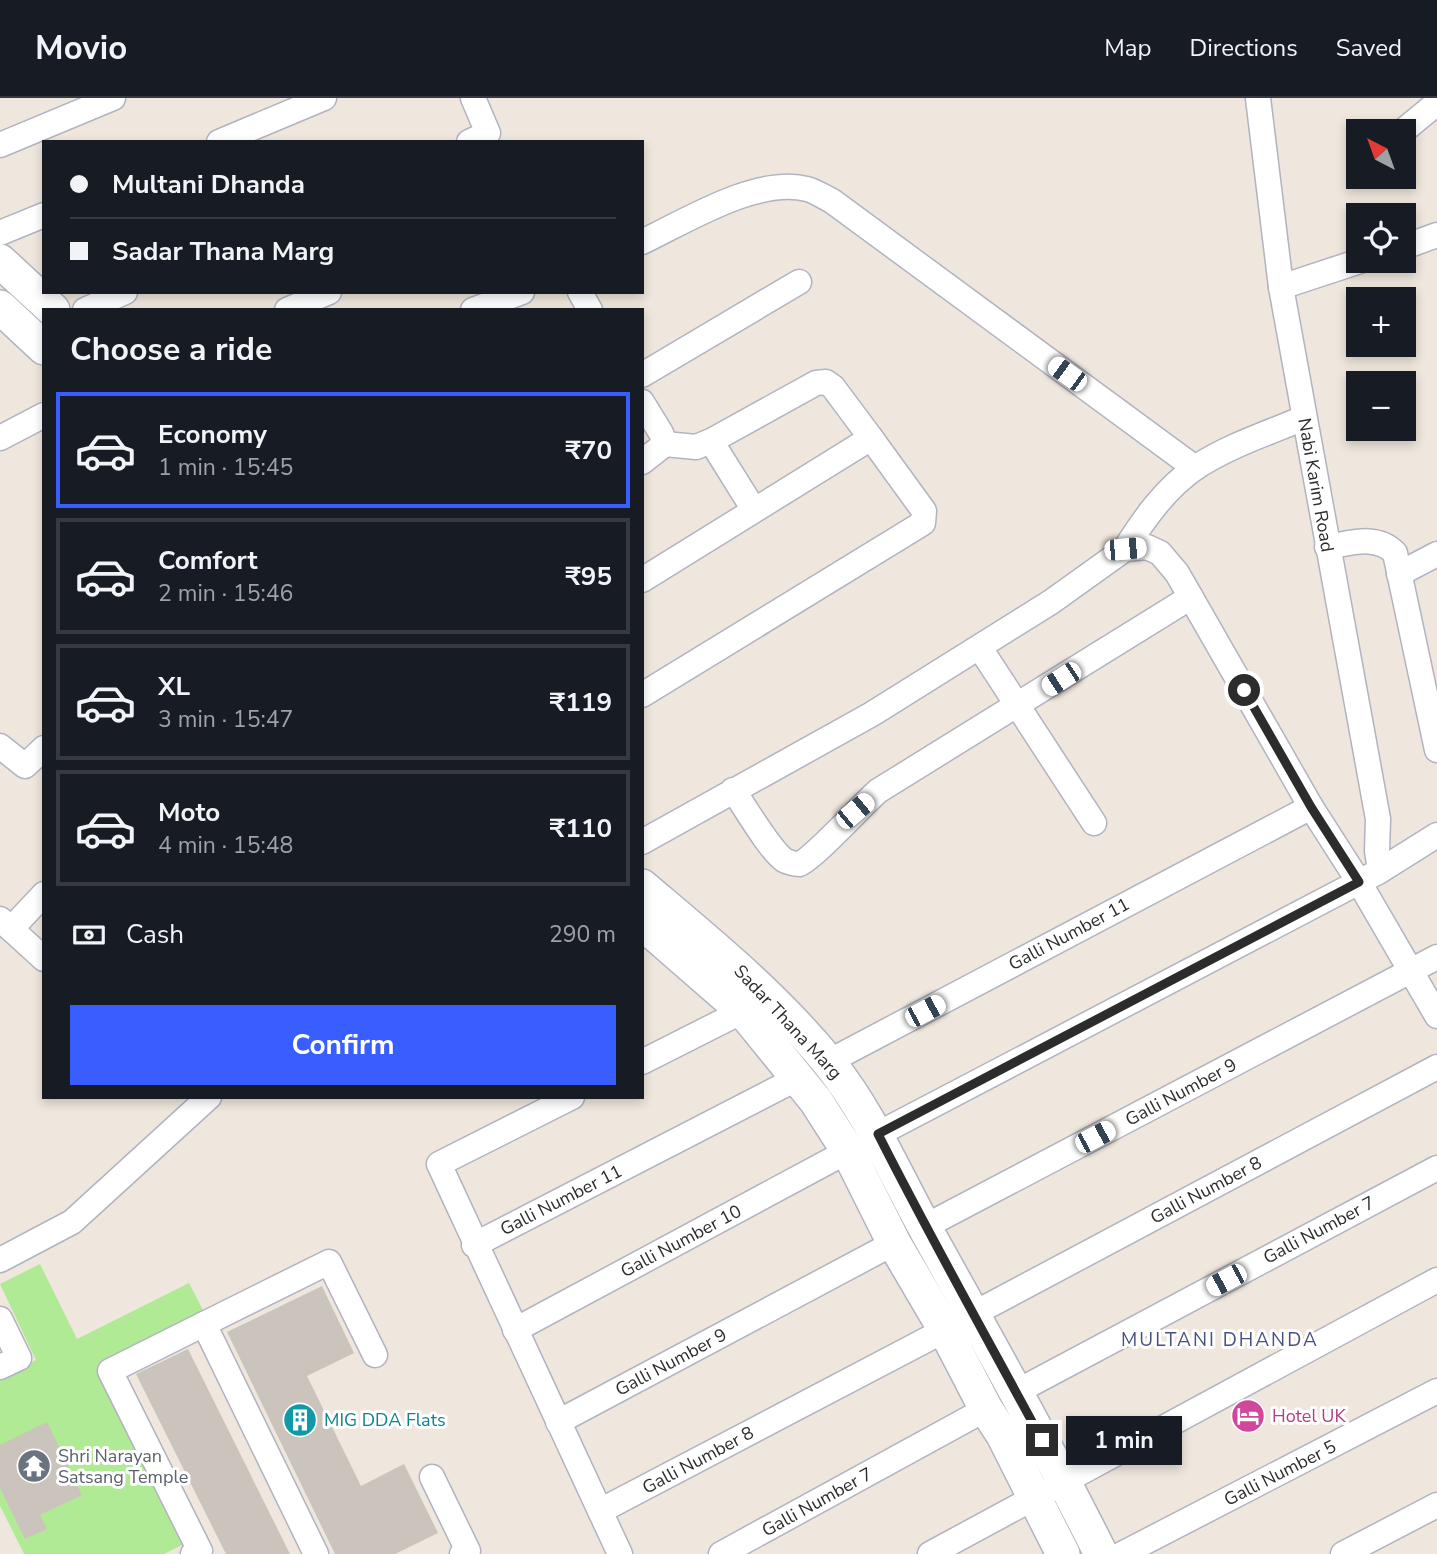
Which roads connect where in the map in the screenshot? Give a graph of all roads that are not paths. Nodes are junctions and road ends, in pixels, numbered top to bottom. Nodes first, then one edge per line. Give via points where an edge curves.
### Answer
1 (113, 98) edge
2 (324, 98) edge
3 (472, 98) edge
4 (1258, 98) edge
5 (1437, 103) edge
6 (1416, 120) edge
7 (483, 139) edge
8 (224, 140) edge
9 (0, 145) edge
10 (42, 216) edge
11 (0, 233) edge
12 (1437, 236) edge
13 (644, 241) edge
14 (1416, 243) edge
15 (0, 261) edge
16 (1346, 266) edge
17 (799, 282) dead end
18 (1281, 287) junction
19 (121, 294) edge
20 (324, 294) edge
21 (517, 294) edge
22 (0, 307) edge
23 (50, 308) edge
24 (89, 308) edge
25 (292, 308) edge
26 (478, 308) edge
27 (42, 346) edge
28 (644, 374) edge
29 (644, 405) edge
30 (42, 416) edge
31 (1304, 418) junction
32 (0, 438) edge
33 (871, 438) junction
34 (711, 441) junction
35 (665, 444) junction
36 (644, 460) edge
37 (1195, 468) junction
38 (754, 510) junction
39 (1327, 547) junction
40 (1125, 549) junction
41 (1437, 554) edge
42 (1399, 574) junction
43 (644, 579) edge
44 (1191, 597) junction
45 (980, 648) junction
46 (644, 694) edge
47 (1018, 706) junction
48 (0, 746) edge
49 (42, 750) edge
50 (1437, 750) edge
51 (733, 790) junction
52 (1311, 807) junction
53 (1094, 823) dead end
54 (1437, 835) edge
55 (644, 841) edge
56 (1372, 875) junction
57 (644, 888) edge
58 (42, 896) edge
59 (6, 924) edge
60 (647, 936) edge
61 (42, 957) edge
62 (1437, 957) edge
63 (1412, 971) junction
64 (743, 1011) junction
65 (1437, 1016) edge
66 (644, 1061) edge
67 (828, 1062) junction
68 (1437, 1067) edge
69 (798, 1078) junction
70 (568, 1099) edge
71 (197, 1101) edge
72 (878, 1134) junction
73 (848, 1151) junction
74 (1437, 1168) edge
75 (924, 1227) junction
76 (894, 1243) junction
77 (474, 1245) junction
78 (0, 1260) edge
79 (1437, 1280) edge
80 (975, 1313) junction
81 (0, 1319) edge
82 (204, 1324) junction
83 (515, 1330) junction
84 (945, 1330) junction
85 (375, 1355) dead end
86 (0, 1367) edge
87 (1437, 1391) edge
88 (1016, 1392) junction
89 (986, 1409) junction
90 (558, 1422) junction
91 (432, 1477) dead end
92 (1065, 1482) junction
93 (1035, 1497) junction
94 (1437, 1505) edge
95 (600, 1511) junction
96 (193, 1554) edge
97 (316, 1554) edge
98 (462, 1554) edge
99 (620, 1554) edge
100 (721, 1554) edge
101 (930, 1554) edge
102 (1063, 1554) edge
103 (1101, 1554) edge
104 (1122, 1554) edge
105 (1343, 1554) edge

1 - 9 street
2 - 8 street
3 - 7 street
4 - 18 street, Nabi Karim Road
5 - 6 street
10 - 11 street
12 - 14 street
13 - 37 street via 732,200 775,187 807,189 832,201
15 - 23 street
16 - 18 street
17 - 28 street
18 - 31 street, Nabi Karim Road
19 - 24 street
20 - 25 street
21 - 26 street
22 - 27 street
29 - 35 street
30 - 32 street
31 - 37 street
31 - 39 street, Nabi Karim Road
33 - 34 street via 825,382
33 - 38 street
33 - 46 street via 924,510 923,523
34 - 35 street via 696,447
34 - 38 street
35 - 36 street
37 - 40 street via 1146,516
38 - 43 street
39 - 42 street via 1371,540 1386,544 1395,553
39 - 56 street, Nabi Karim Road via 1378,819
40 - 44 street via 1147,547 1160,553
40 - 45 street
41 - 42 street
42 - 50 street
44 - 47 street
44 - 52 street
45 - 47 street
45 - 51 street via 873,714
47 - 51 street via 878,791 814,855 798,864 785,862 775,851
47 - 53 street
48 - 49 street via 25,766
51 - 55 street
52 - 56 street
52 - 67 street, Galli Number 11
54 - 56 street
56 - 63 street
56 - 72 street
57 - 67 street, Sadar Thana Marg via 763,990
58 - 59 street
59 - 61 street
60 - 64 street, Sadar Thana Marg
62 - 63 street, Galli Number 9
63 - 65 street
63 - 75 street, Galli Number 9
64 - 66 street
64 - 69 street, Sadar Thana Marg
67 - 72 street, Sadar Thana Marg
68 - 80 street, Galli Number 8
69 - 73 street, Sadar Thana Marg
69 - 77 street, Galli Number 11
70 - 77 street via 439,1164
71 - 78 street via 72,1222
72 - 75 street, Sadar Thana Marg
73 - 76 street, Sadar Thana Marg
73 - 83 street, Galli Number 10
74 - 88 street, Galli Number 7
75 - 80 street, Sadar Thana Marg
76 - 84 street, Sadar Thana Marg
76 - 90 street, Galli Number 9
77 - 83 street
79 - 92 street
80 - 88 street, Sadar Thana Marg
81 - 86 street via 19,1358
82 - 85 street via 329,1262
82 - 96 street via 110,1371 200,1551
82 - 97 street
83 - 90 street
84 - 89 street, Sadar Thana Marg
84 - 95 street, Galli Number 8
87 - 104 street, Galli Number 5
88 - 92 street, Sadar Thana Marg
89 - 93 street, Sadar Thana Marg
89 - 100 street, Galli Number 7
90 - 95 street
91 - 98 street via 468,1551
92 - 93 street
92 - 103 street, Sadar Thana Marg
93 - 101 street
93 - 102 street, Sadar Thana Marg
94 - 105 street
95 - 99 street

